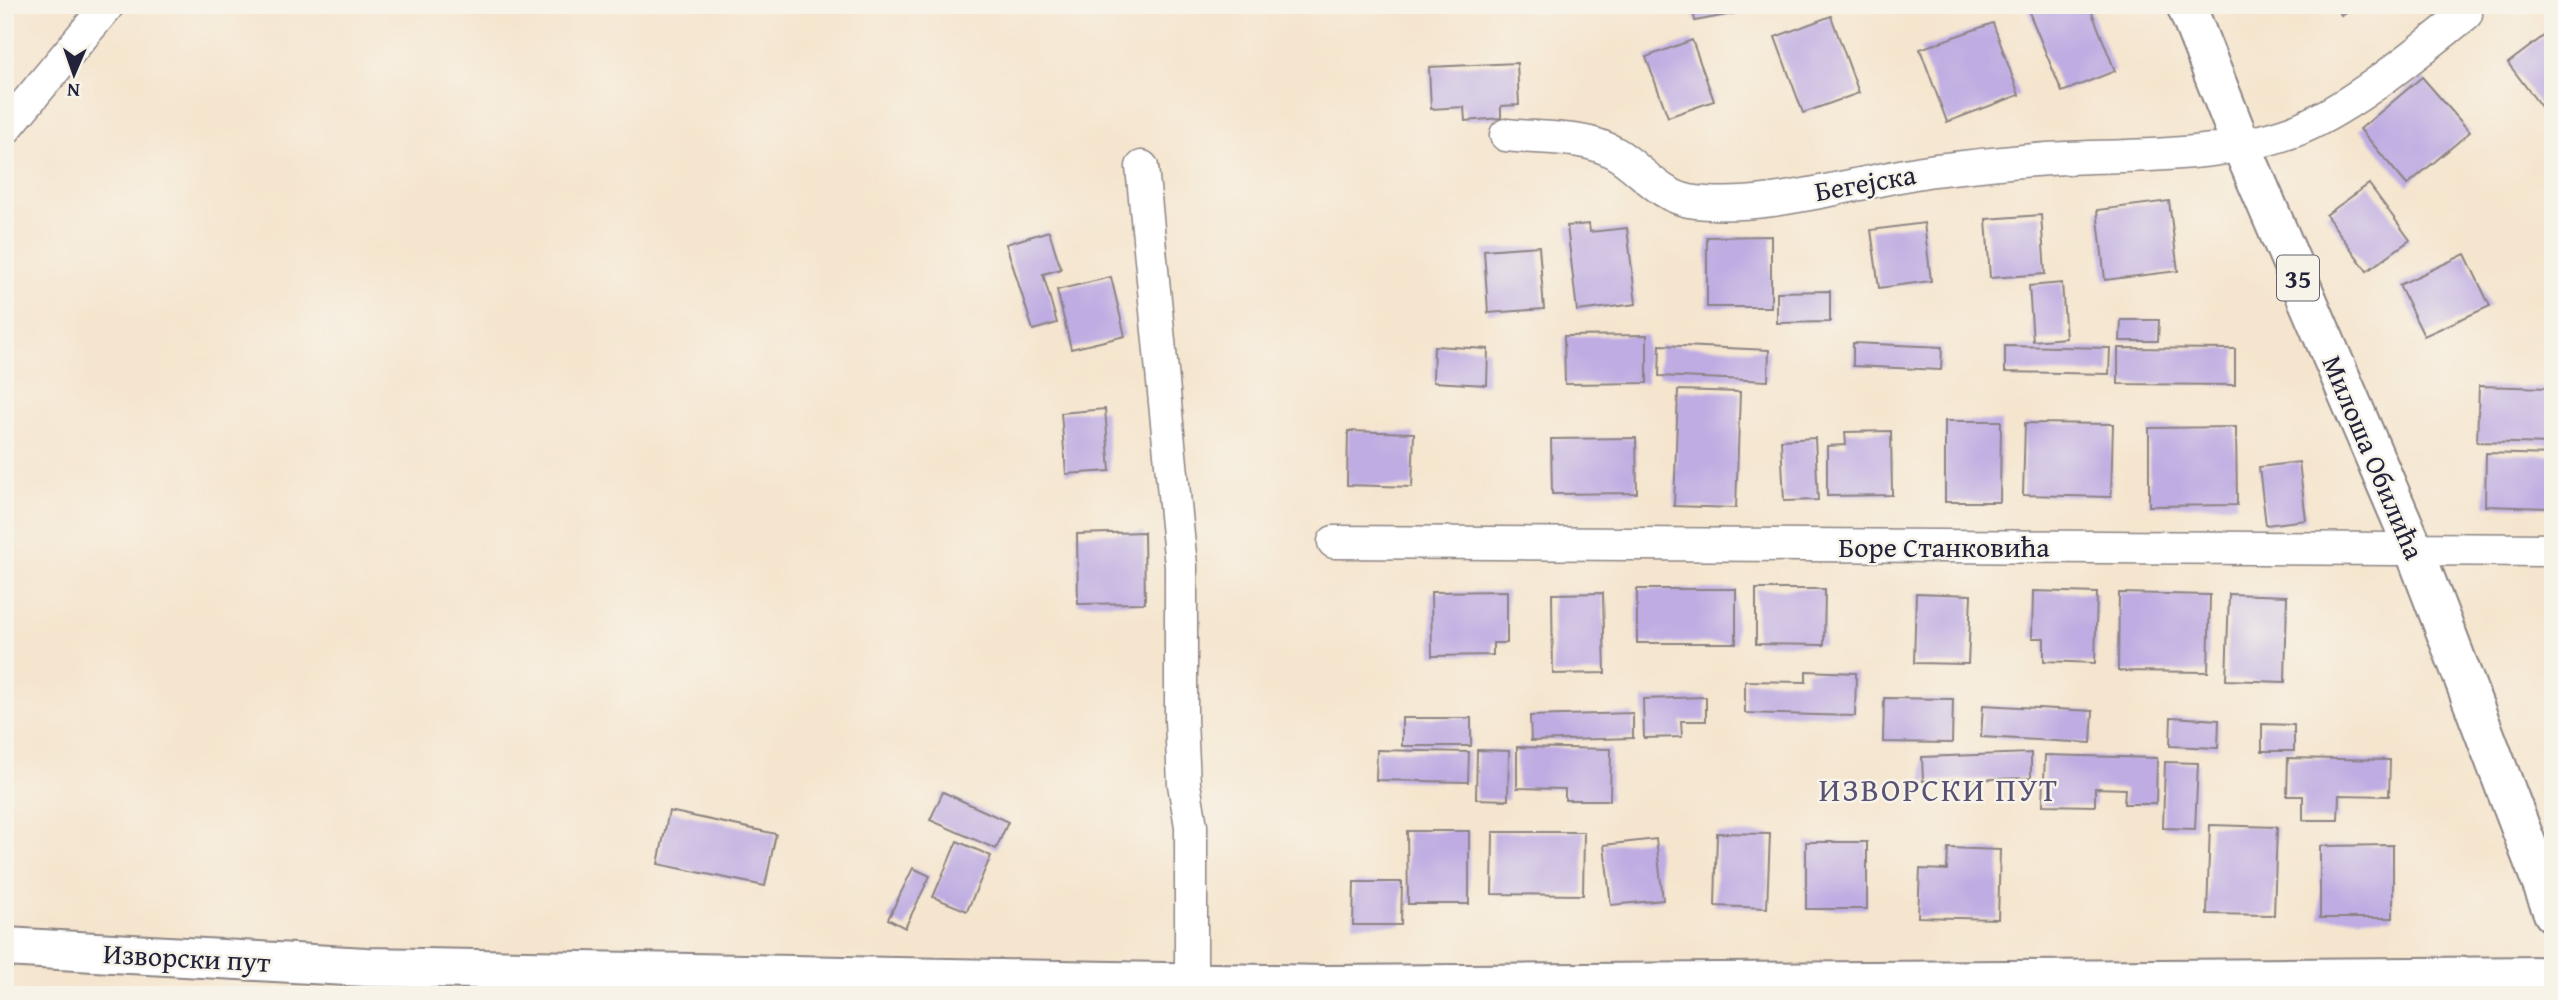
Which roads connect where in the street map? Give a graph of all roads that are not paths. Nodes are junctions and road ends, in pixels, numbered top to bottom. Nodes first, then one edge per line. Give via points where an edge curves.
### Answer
1 (108, 5) edge
2 (2186, 5) edge
3 (2466, 14) dead end
4 (5, 129) edge
5 (1506, 135) dead end
6 (2242, 147) junction
7 (1142, 167) dead end
8 (1334, 542) dead end
9 (2414, 549) junction
10 (2553, 550) edge
11 (2553, 913) edge
12 (5, 947) edge
13 (2553, 976) edge
14 (1191, 983) junction
15 (1325, 990) edge

1 - 4 street
2 - 6 main road, Милоша Обилића / 35
3 - 6 street, Бегејска via 2342,104 2294,131
5 - 6 street, Бегејска via 1593,144 1633,164 1670,195 1718,202 1760,201 1935,170
6 - 9 main road, Милоша Обилића / 35
7 - 14 street via 1181,566 1181,720 1191,826
8 - 9 street, Боре Станковића
9 - 10 street, Боре Станковића
9 - 11 main road, Милоша Обилића / 35
12 - 14 main road, Изворски пут via 366,967
13 - 15 main road, Изворски пут
14 - 15 main road, Изворски пут

